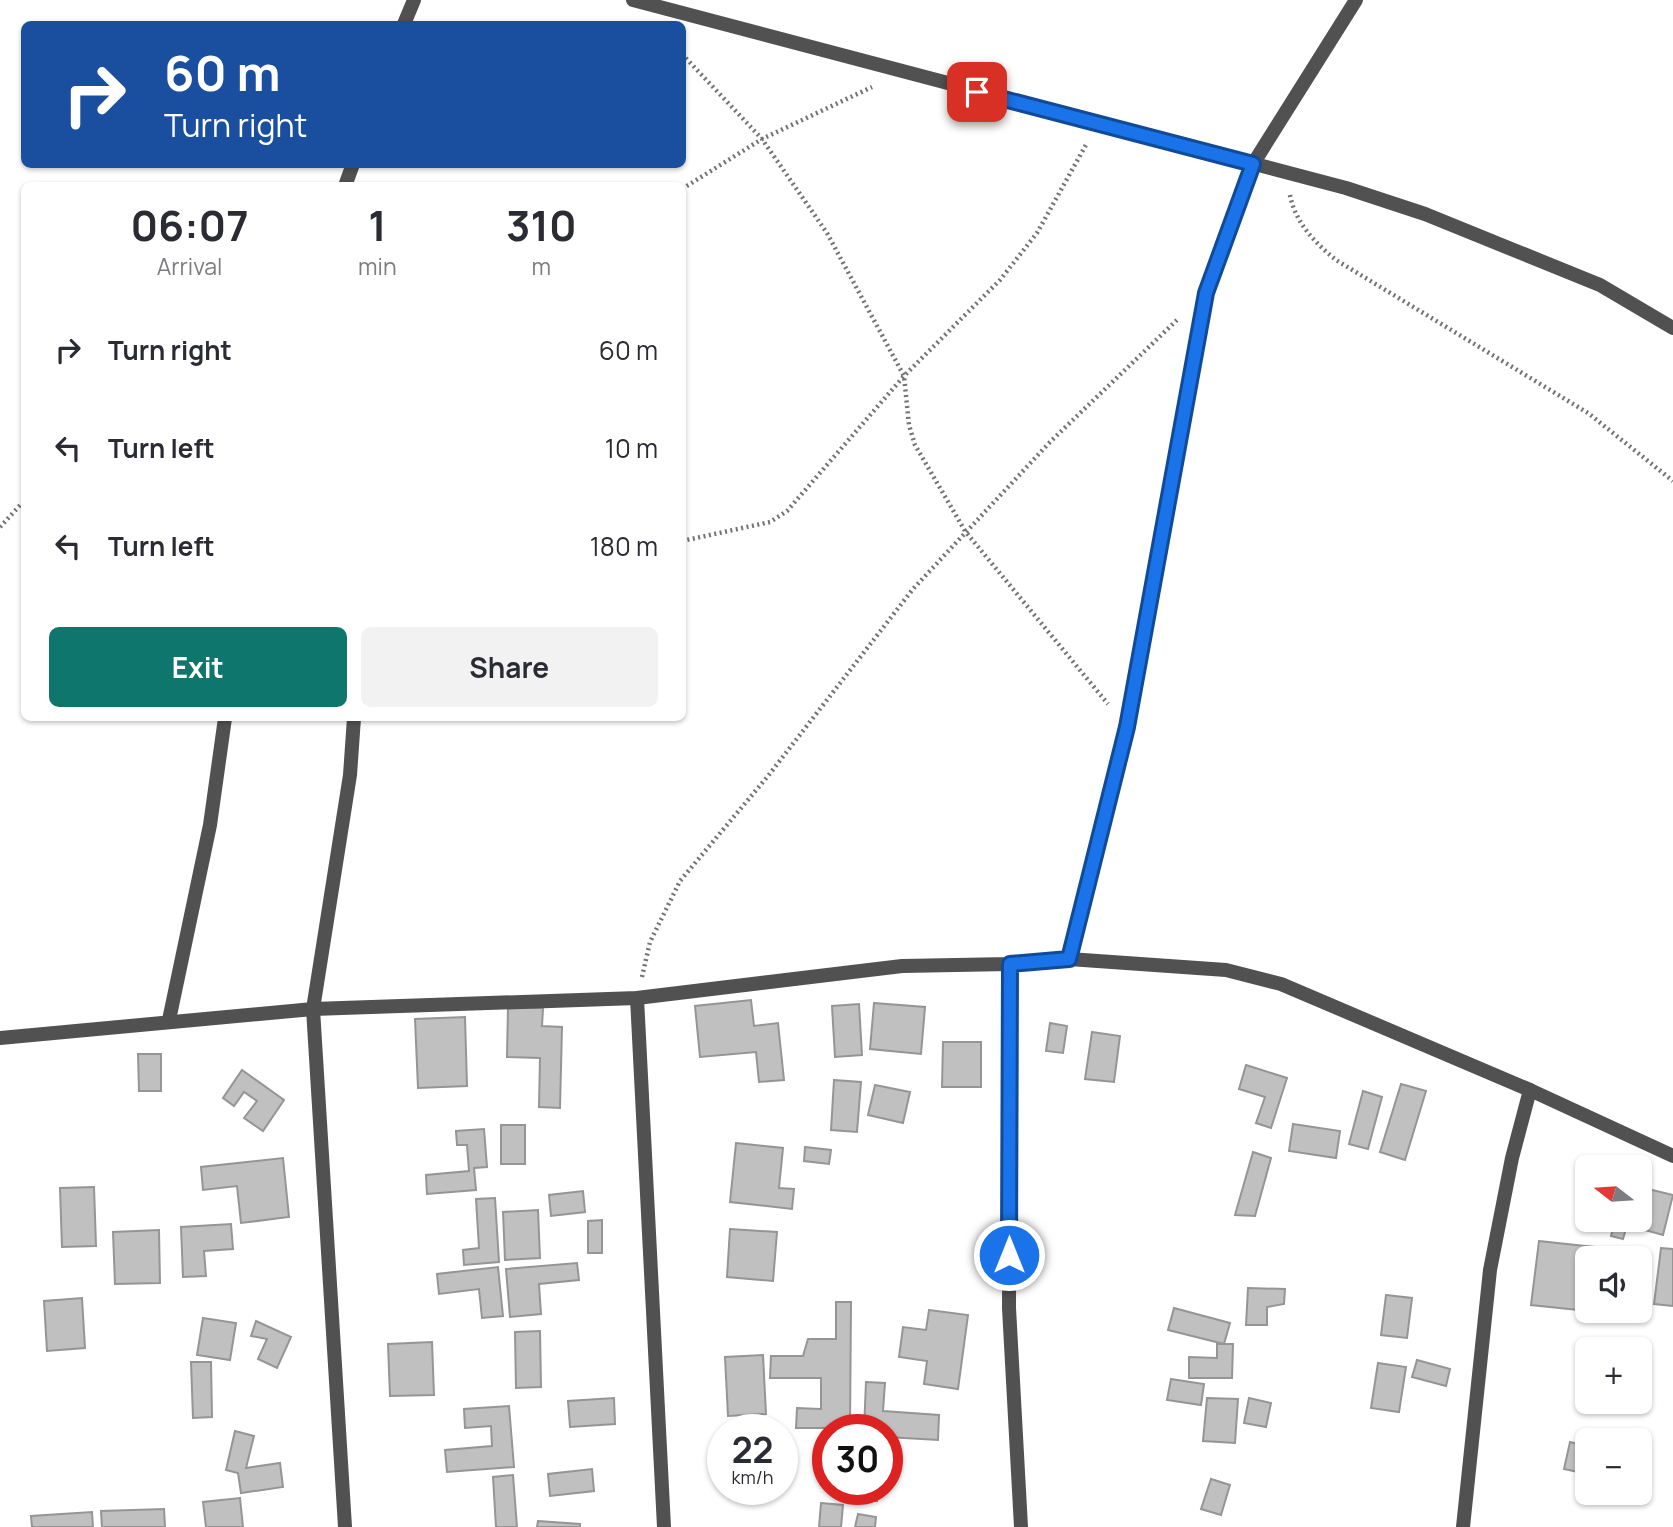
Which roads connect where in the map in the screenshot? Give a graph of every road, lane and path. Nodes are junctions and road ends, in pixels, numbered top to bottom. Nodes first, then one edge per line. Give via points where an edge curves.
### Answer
1 (414, 0) edge
2 (633, 0) edge
3 (1356, 0) edge
4 (405, 21) edge
5 (686, 58) edge
6 (904, 73) junction
7 (1098, 124) junction
8 (762, 139) junction
9 (1253, 164) junction
10 (1285, 172) junction
11 (686, 186) edge
12 (1206, 293) junction
13 (1673, 328) edge
14 (904, 376) junction
15 (1673, 481) edge
16 (21, 504) edge
17 (0, 527) edge
18 (965, 531) junction
19 (686, 540) edge
20 (225, 721) edge
21 (354, 721) edge
22 (1127, 727) junction
23 (1069, 959) junction
24 (1010, 964) junction
25 (637, 998) junction
26 (313, 1009) junction
27 (169, 1020) junction
28 (0, 1038) edge
29 (1530, 1090) junction
30 (1673, 1156) edge
31 (345, 1527) edge
32 (664, 1527) edge
33 (1021, 1527) edge
34 (1463, 1527) edge

1 - 4 street
2 - 6 street
3 - 9 street
5 - 8 path
6 - 7 street
6 - 8 path
7 - 9 street
7 - 14 path via 1037,233 1000,280
8 - 11 path
8 - 14 path via 827,233
9 - 10 street
9 - 12 street
10 - 13 street via 1425,214 1600,285
10 - 15 path via 1292,207 1327,252 1588,413
12 - 18 path via 1050,442
12 - 22 street
14 - 18 path via 915,445
14 - 19 path via 786,511 770,522
16 - 17 path
18 - 22 path
18 - 25 path via 913,589 680,881 650,942
20 - 27 street via 210,825
21 - 26 street via 350,775
22 - 23 street
23 - 24 street
23 - 29 street via 1226,970 1281,984
24 - 25 street via 902,966
24 - 33 street via 1009,1308
25 - 26 street
25 - 32 street
26 - 27 street
26 - 31 street
27 - 28 street
29 - 30 street
29 - 34 street via 1490,1270

